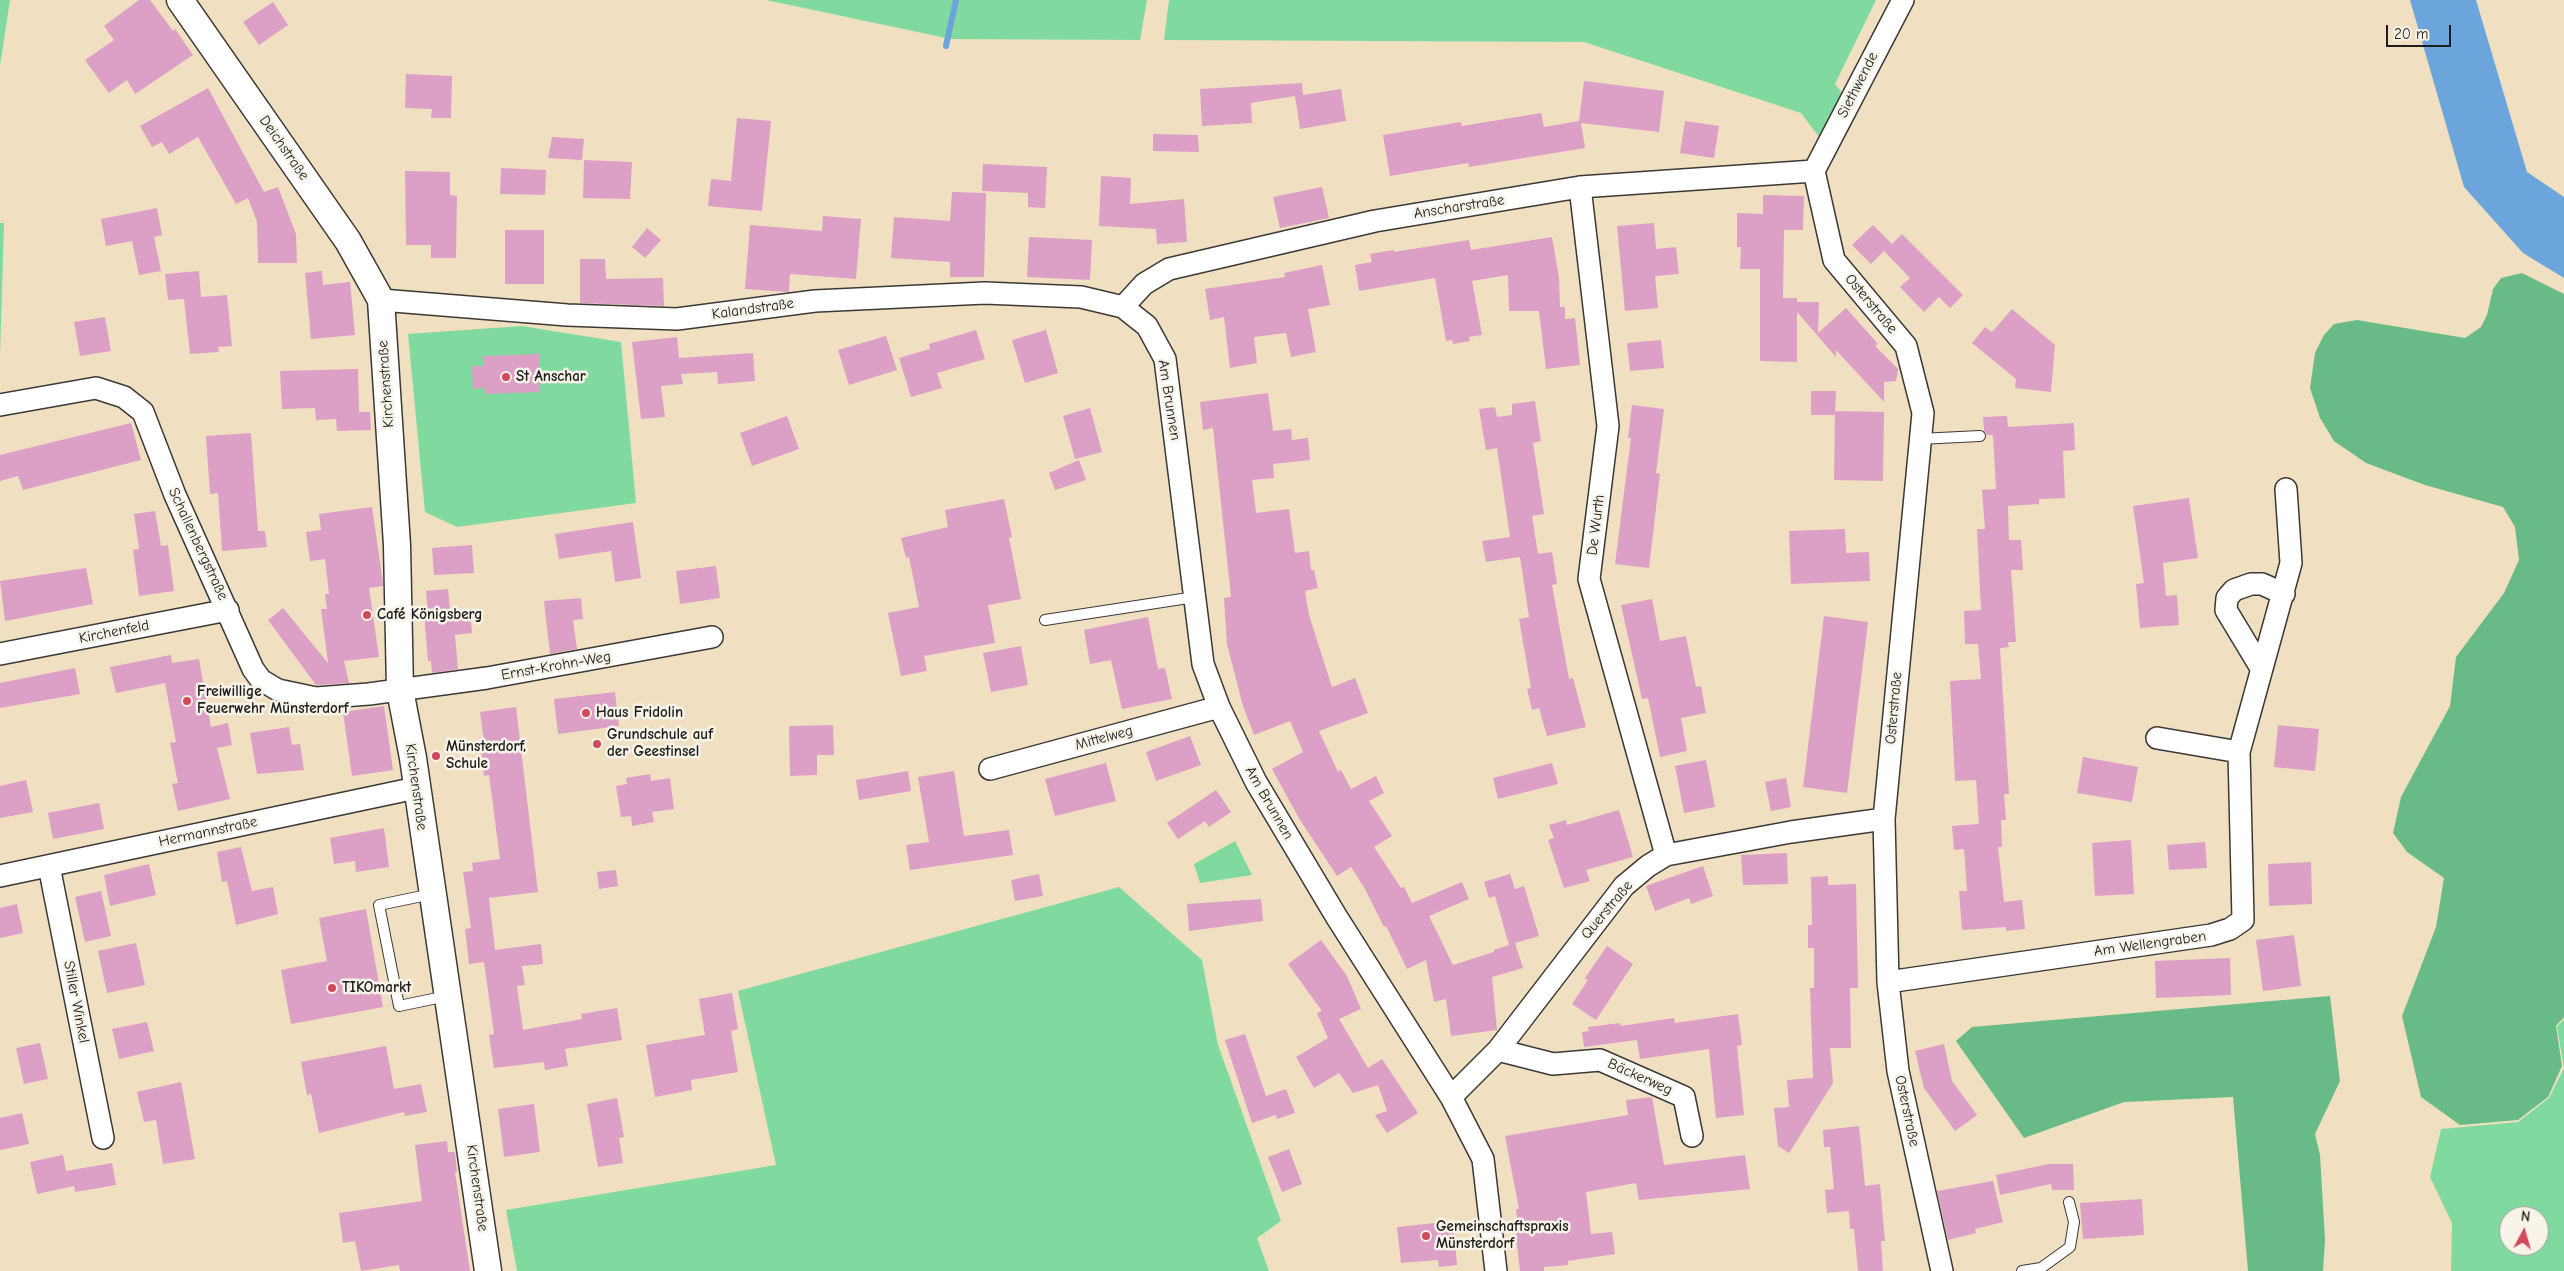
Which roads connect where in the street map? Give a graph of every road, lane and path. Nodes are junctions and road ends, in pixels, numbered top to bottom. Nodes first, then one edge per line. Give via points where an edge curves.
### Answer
1 (180, 0) edge
2 (1903, 0) edge
3 (1814, 171) junction
4 (1580, 187) junction
5 (382, 300) junction
6 (1123, 307) junction
7 (0, 405) edge
8 (1980, 436) dead end
9 (1919, 439) junction
10 (2286, 490) dead end
11 (2284, 594) junction
12 (1195, 597) junction
13 (228, 610) junction
14 (1045, 620) dead end
15 (712, 637) dead end
16 (0, 654) edge
17 (2261, 668) junction
18 (400, 690) junction
19 (1219, 707) junction
20 (2157, 738) dead end
21 (2240, 752) junction
22 (990, 770) dead end
23 (416, 788) junction
24 (1884, 819) junction
25 (1666, 855) junction
26 (49, 866) junction
27 (0, 876) edge
28 (433, 894) junction
29 (1888, 982) junction
30 (448, 996) junction
31 (1498, 1050) junction
32 (1452, 1097) junction
33 (1692, 1136) dead end
34 (103, 1138) dead end
35 (2069, 1202) dead end
36 (488, 1271) edge
37 (1496, 1271) edge
38 (1942, 1271) edge
39 (2022, 1271) edge

1 - 5 street, Deichstraße via 348,241
2 - 3 street, Siethwende
3 - 4 street, Anscharstraße
3 - 9 street, Osterstraße via 1834,260 1906,346 1922,413
4 - 6 street, Anscharstraße via 1376,221 1168,269 1144,284
4 - 25 street, De Wurth via 1608,426 1589,579
5 - 6 street, Kalandstraße via 567,315 677,319 815,301 985,293 1082,296
5 - 18 street, Kirchenstraße via 397,545
6 - 12 street, Am Brunnen via 1147,326 1165,359
7 - 13 street, Schallenbergstraße via 96,388 124,398 143,412 175,495
8 - 9 lane
9 - 24 street, Osterstraße
10 - 11 street, Am Wellengraben via 2291,563
11 - 17 street, Am Wellengraben
11 - 17 street via 2262,584 2251,584 2234,590 2227,598 2226,610
12 - 14 lane
12 - 19 street, Am Brunnen via 1203,664
13 - 16 street, Kirchenfeld
13 - 18 street, Schallenbergstraße via 253,669 269,686 316,698
15 - 18 street, Ernst-Krohn-Weg via 487,678
17 - 21 street, Am Wellengraben
18 - 23 street, Kirchenstraße
19 - 22 street, Mittelweg
19 - 32 street, Am Brunnen via 1256,782 1336,916
20 - 21 street
21 - 29 street, Am Wellengraben via 2243,920 2230,929 2211,935
23 - 26 street, Hermannstraße
23 - 28 street, Kirchenstraße
24 - 25 street, Querstraße
24 - 29 street, Osterstraße
25 - 31 street, Querstraße via 1624,886
26 - 27 street, Hermannstraße
26 - 34 street, Stiller Winkel
28 - 30 street, Kirchenstraße
28 - 30 lane via 379,905 399,1006
29 - 38 street, Osterstraße via 1898,1071
30 - 36 street, Kirchenstraße
31 - 32 street, Querstraße
31 - 33 street, Bäckerweg via 1553,1064 1600,1060 1609,1063 1684,1097
32 - 37 street, Am Brunnen via 1484,1159
35 - 39 lane via 2074,1222 2070,1247 2041,1268

